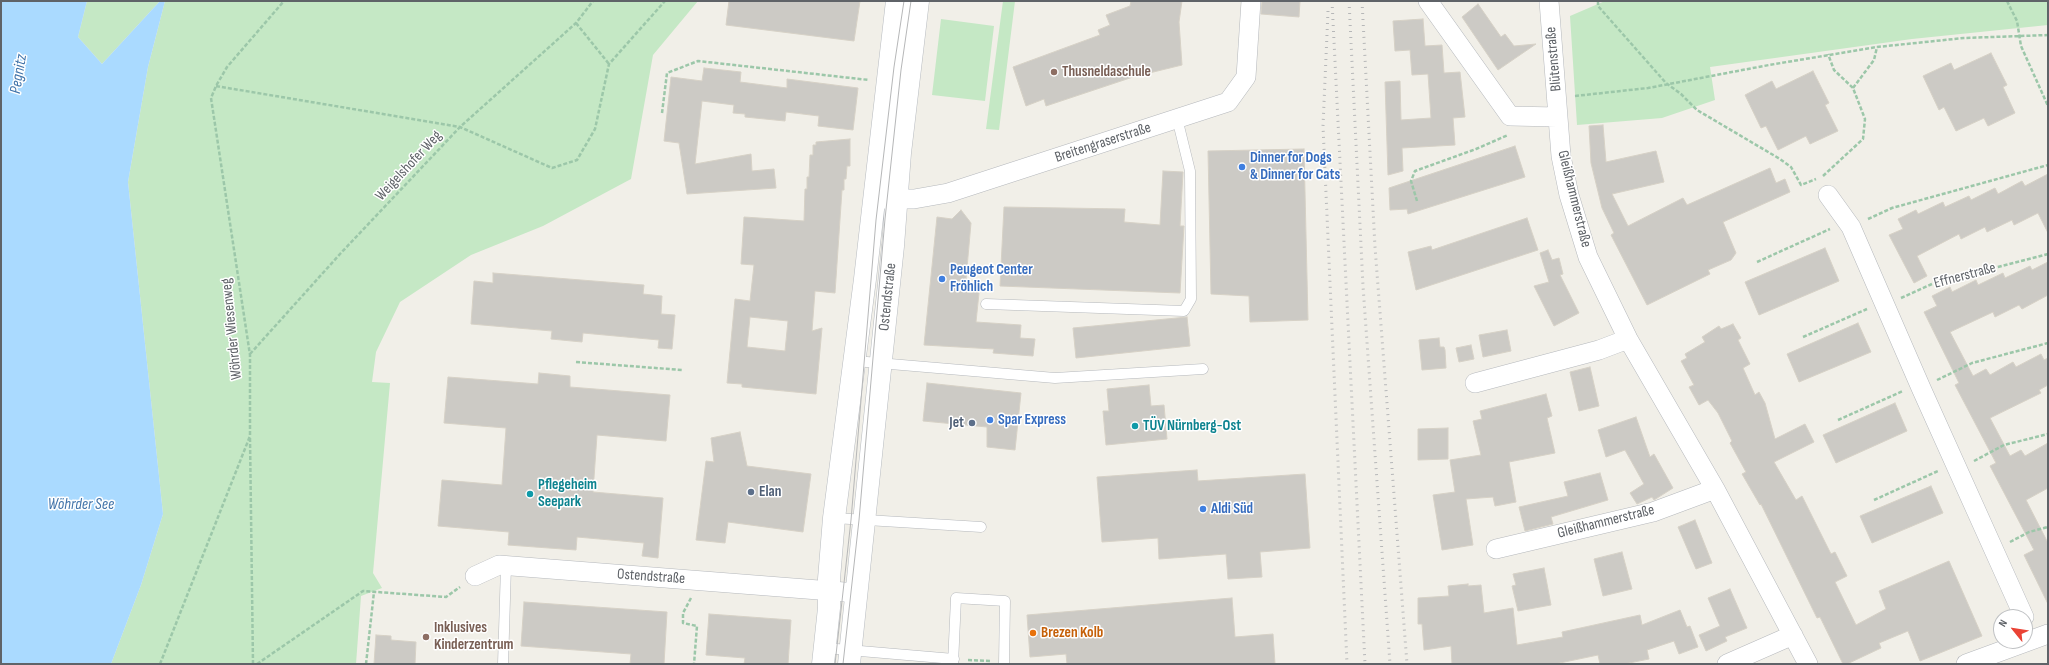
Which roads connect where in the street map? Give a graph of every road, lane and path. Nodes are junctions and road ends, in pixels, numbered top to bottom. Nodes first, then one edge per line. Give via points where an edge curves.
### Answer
1 (284, 1) edge
2 (593, 1) edge
3 (665, 1) edge
4 (897, 1) edge
5 (918, 1) edge
6 (1251, 1) edge
7 (1428, 1) edge
8 (1549, 1) edge
9 (1598, 1) edge
10 (2007, 1) edge
11 (576, 22) junction
12 (2020, 35) junction
13 (2048, 35) edge
14 (1877, 47) junction
15 (1828, 54) junction
16 (609, 64) junction
17 (887, 82) junction
18 (1666, 83) junction
19 (216, 86) junction
20 (1853, 88) junction
21 (1557, 98) junction
22 (2048, 106) edge
23 (662, 113) dead end
24 (1524, 117) junction
25 (1557, 117) junction
26 (1177, 118) junction
27 (460, 127) junction
28 (2048, 165) edge
29 (1822, 177) junction
30 (1828, 195) joint
31 (874, 198) junction
32 (897, 199) junction
33 (1417, 201) dead end
34 (1849, 224) junction
35 (2048, 254) edge
36 (1757, 262) dead end
37 (986, 304) dead end
38 (1885, 304) junction
39 (1803, 337) dead end
40 (1628, 339) junction
41 (2048, 343) edge
42 (250, 355) junction
43 (855, 361) junction
44 (576, 362) dead end
45 (882, 363) junction
46 (1203, 369) dead end
47 (682, 370) dead end
48 (1475, 384) dead end
49 (1920, 386) junction
50 (1838, 420) dead end
51 (2048, 434) edge
52 (250, 436) junction
53 (1957, 467) junction
54 (1715, 489) junction
55 (1874, 500) dead end
56 (834, 518) junction
57 (865, 521) junction
58 (981, 527) dead end
59 (2048, 527) edge
60 (2026, 533) dead end
61 (1496, 550) dead end
62 (506, 566) junction
63 (475, 576) joint
64 (701, 580) junction
65 (829, 590) junction
66 (374, 592) junction
67 (857, 593) junction
68 (2021, 609) edge
69 (2033, 627) edge
70 (1792, 635) junction
71 (2041, 636) edge
72 (824, 656) edge
73 (850, 658) edge
74 (954, 662) edge
75 (1004, 663) edge
76 (160, 664) edge
77 (252, 664) edge
78 (256, 664) edge
79 (366, 664) edge
80 (503, 664) edge
81 (694, 664) edge
82 (1727, 664) edge
83 (1808, 664) edge
84 (1966, 664) edge

1 - 19 path, Wöhrder Wiesenweg via 227,67
2 - 11 path, Weigelshofer Weg
3 - 16 path
4 - 17 main road, Ostendstraße
5 - 32 main road, Ostendstraße
6 - 26 street, Breitengraserstraße via 1246,77 1228,102
7 - 24 street via 1510,116
8 - 21 street, Blütenstraße
9 - 18 path via 1598,6
10 - 12 path via 2017,21
11 - 16 path
11 - 27 path, Weigelshofer Weg
12 - 13 path
12 - 14 path
12 - 22 path via 2021,46
14 - 15 path
14 - 20 path via 1874,60
15 - 18 path
15 - 20 path via 1834,70
16 - 27 path via 595,129 577,160 552,168
17 - 23 path via 698,61 667,73
17 - 31 main road, Ostendstraße
18 - 21 path via 1648,88
18 - 29 path via 1682,94 1697,110 1792,167 1801,185
19 - 27 path
19 - 42 path, Wöhrder Wiesenweg via 211,98
20 - 29 path via 1865,119 1863,139
21 - 25 street, Blütenstraße
24 - 25 street
24 - 33 path via 1522,129 1415,171 1411,182
25 - 40 street, Gleißhammerstraße via 1561,156 1588,257
26 - 32 street, Breitengraserstraße via 985,182 928,198
26 - 37 lane via 1190,171 1191,299 1184,311
27 - 42 path, Weigelshofer Weg via 340,254
28 - 34 path via 1892,208
29 - 30 path
30 - 34 street
31 - 32 street, Breitengraserstraße
31 - 43 main road, Ostendstraße
32 - 45 main road, Ostendstraße
34 - 36 path
34 - 38 street
35 - 38 path, Effnerstraße via 1932,284
38 - 39 path, Effnerstraße
38 - 49 street
40 - 48 street via 1599,350
40 - 54 street, Gleißhammerstraße
41 - 49 path via 1972,363
42 - 52 path, Wöhrder Wiesenweg
43 - 45 lane
43 - 56 main road, Ostendstraße
44 - 47 path
45 - 46 lane via 1055,378
45 - 57 main road, Ostendstraße
49 - 50 path
49 - 53 street
51 - 53 path via 2004,445
52 - 76 path, Wöhrder Wiesenweg
52 - 77 path
53 - 55 path
53 - 68 street
54 - 61 street, Gleißhammerstraße via 1653,512
54 - 70 street, Gleißhammerstraße
56 - 57 lane
56 - 65 main road, Ostendstraße
57 - 58 lane
57 - 67 main road, Ostendstraße
59 - 60 path
62 - 63 street, Ostendstraße via 499,565
62 - 64 street, Ostendstraße
62 - 80 lane
63 - 66 path via 446,597
64 - 65 street, Ostendstraße
64 - 81 path via 683,613 683,623 698,626
65 - 67 street, Ostendstraße
65 - 72 main road, Ostendstraße
66 - 78 path via 363,591
66 - 79 path
67 - 73 main road, Ostendstraße
69 - 71 street
70 - 82 street
70 - 83 street, Gleißhammerstraße
71 - 84 street
72 - 73 lane
73 - 74 lane
74 - 75 path
74 - 75 lane via 956,598 1005,601

